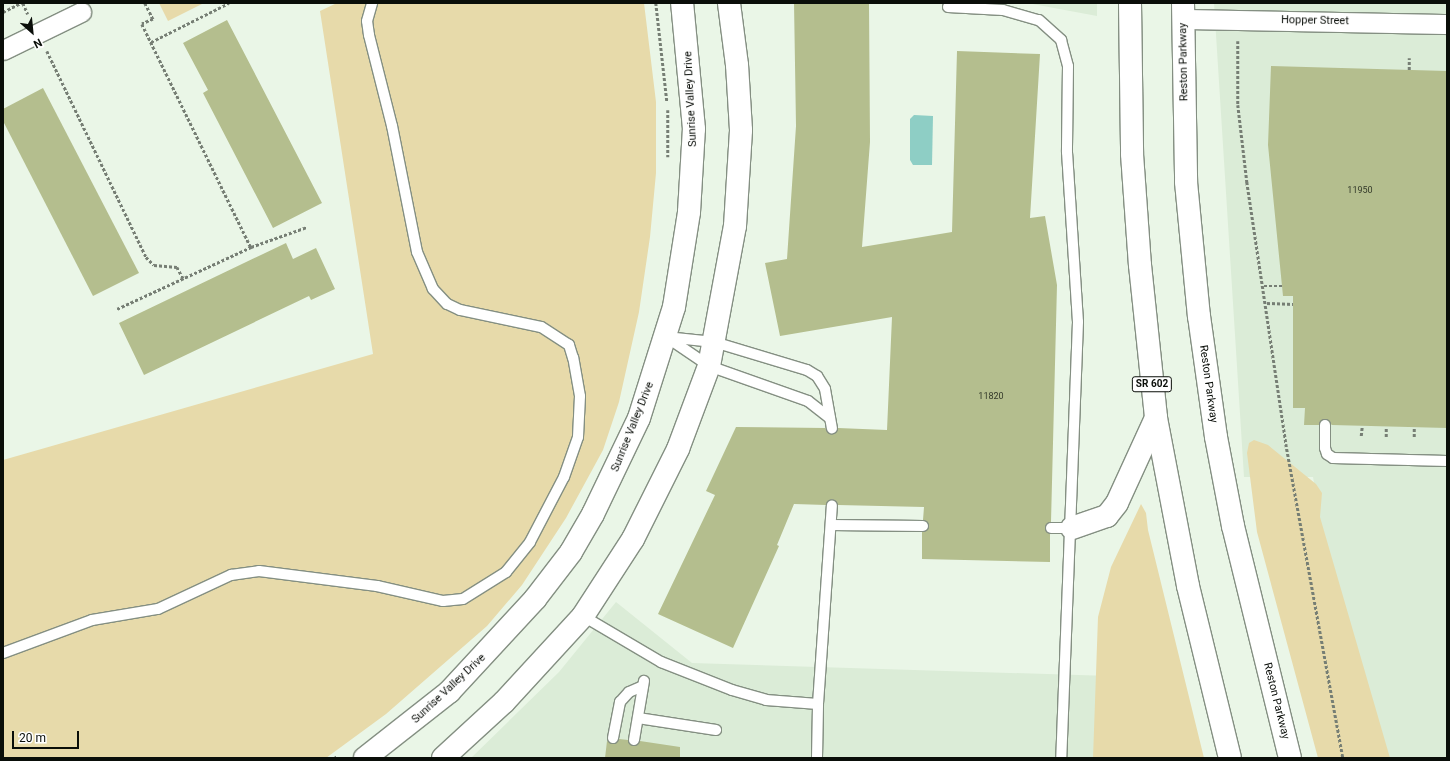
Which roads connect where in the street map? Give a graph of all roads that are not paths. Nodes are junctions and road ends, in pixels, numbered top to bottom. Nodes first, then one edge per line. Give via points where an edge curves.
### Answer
1 (372, 3) edge
2 (682, 3) edge
3 (729, 3) edge
4 (1130, 3) edge
5 (948, 7) dead end
6 (1183, 11) edge
7 (81, 12) dead end
8 (1447, 24) edge
9 (3, 50) edge
10 (666, 337) junction
11 (714, 342) junction
12 (709, 366) junction
13 (1156, 418) junction
14 (1325, 425) dead end
15 (1447, 461) edge
16 (832, 505) dead end
17 (831, 525) junction
18 (923, 526) dead end
19 (1050, 528) dead end
20 (1072, 528) junction
21 (583, 616) junction
22 (3, 653) edge
23 (818, 704) junction
24 (638, 718) junction
25 (716, 730) dead end
26 (612, 738) dead end
27 (634, 740) dead end
28 (365, 758) edge
29 (443, 758) edge
30 (817, 758) edge
31 (1061, 758) edge
32 (1230, 758) edge
33 (1290, 758) edge

1 - 22 lane via 367,21 369,35 392,126 416,252 432,289 447,304 460,310 547,329 569,345 573,358 580,396 578,437 564,477 530,542 506,572 463,599 443,601 377,586 281,572 252,572 231,575 158,609 92,620
2 - 10 main road, Sunrise Valley Drive via 693,94 694,146 684,250
3 - 11 main road via 739,90 739,182 729,267
4 - 13 main road, SR 602 via 1132,154
5 - 20 lane via 1027,14 1054,32 1065,50 1068,66 1067,152 1078,322
6 - 8 street, Hopper Street
6 - 33 main road, Reston Parkway via 1186,182 1199,316 1216,437 1233,526
7 - 9 street
10 - 11 lane
10 - 12 lane
10 - 28 main road, Sunrise Valley Drive via 638,418 604,495 551,580 515,624 458,684 421,716
11 - 12 main road
11 - 12 lane via 790,363 817,376 828,399 831,423 808,401
12 - 21 main road via 660,491 633,539
13 - 20 main road via 1116,503 1107,516
13 - 32 main road, SR 602 via 1188,586
14 - 15 lane via 1325,448 1327,454 1333,458
16 - 17 lane
17 - 18 lane
17 - 23 lane
19 - 20 lane
20 - 31 lane via 1066,598
21 - 23 lane via 661,662 732,690 766,700
21 - 29 main road via 504,702
23 - 30 lane
24 - 25 lane
24 - 26 lane via 644,683 628,692 620,702
24 - 27 lane

